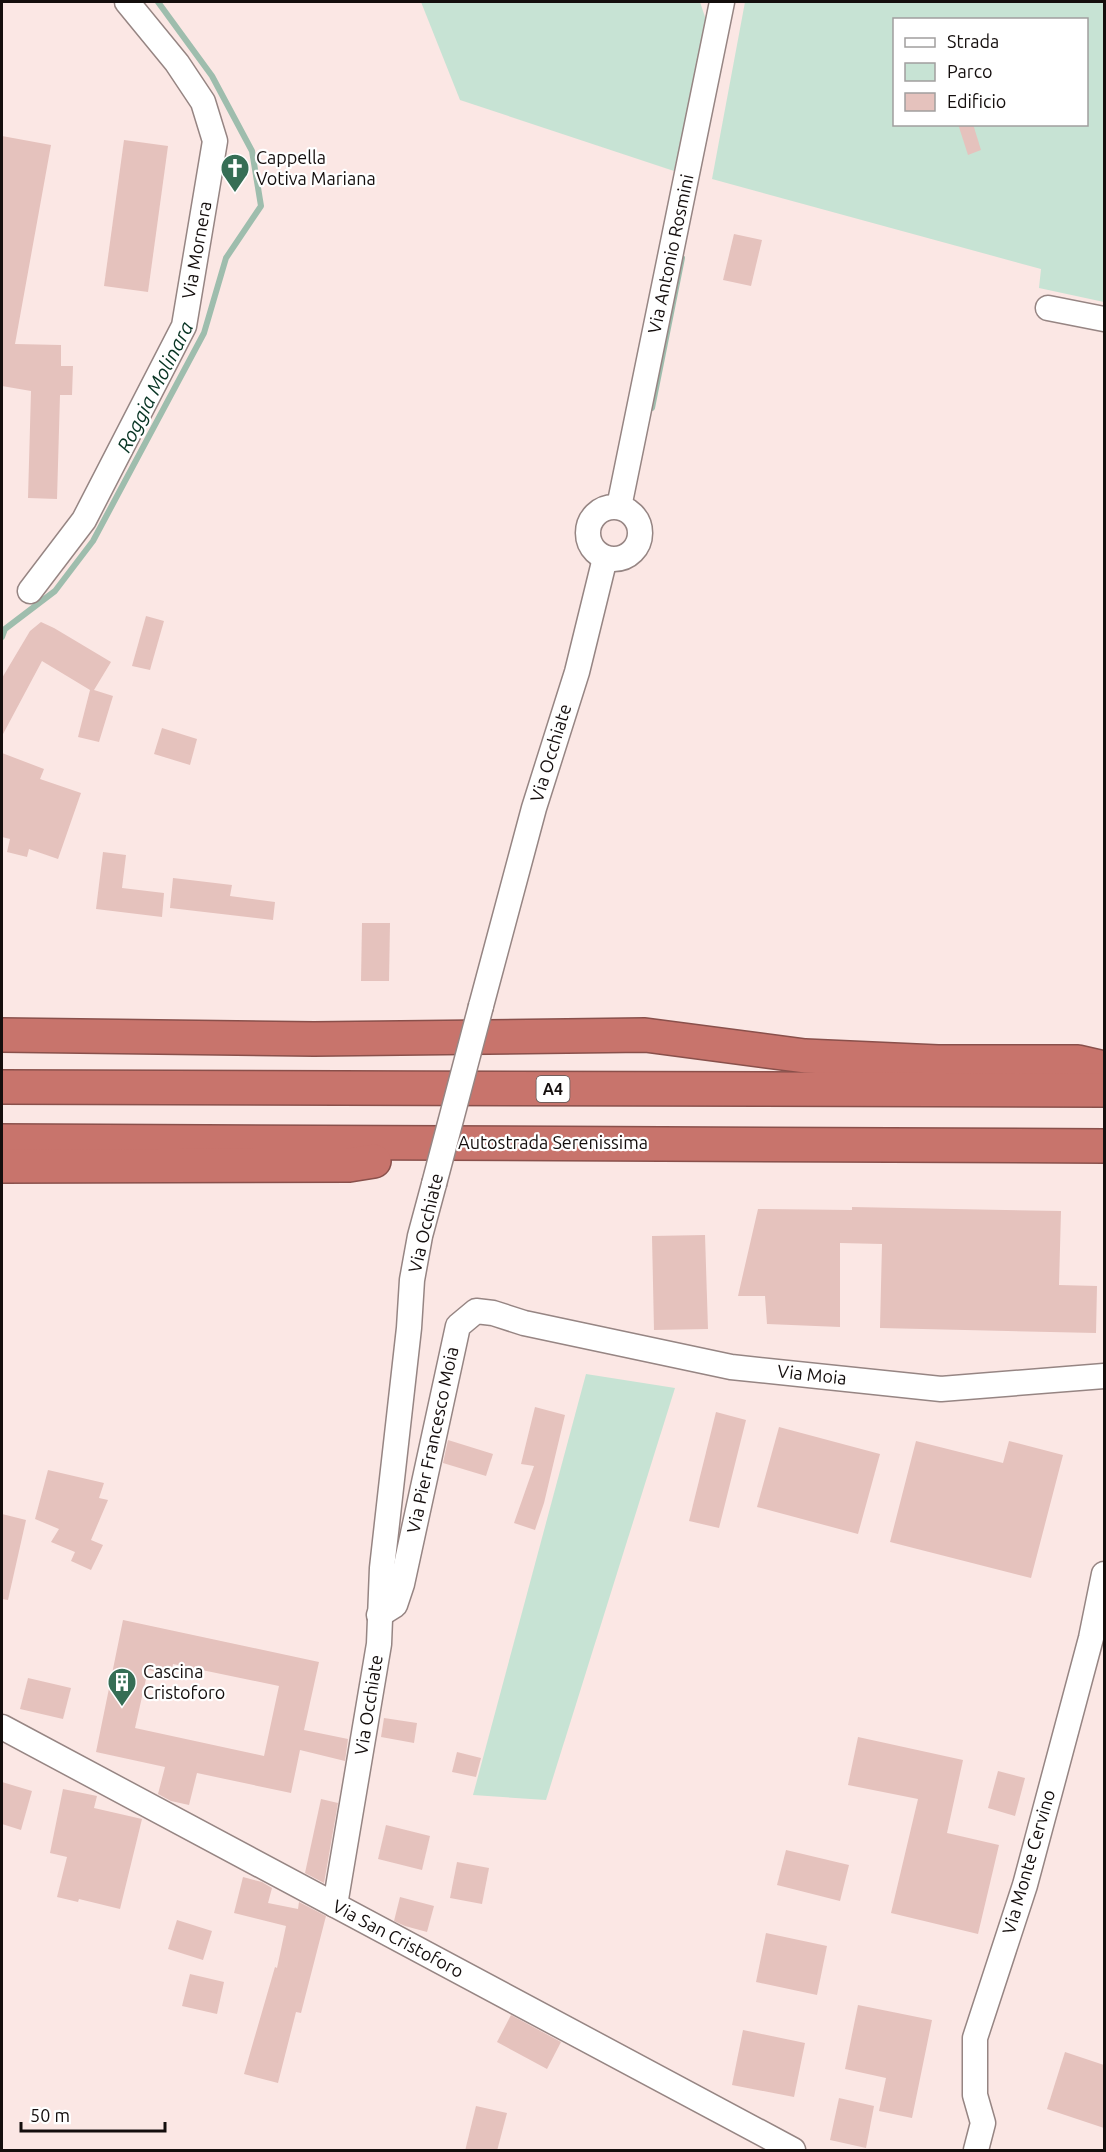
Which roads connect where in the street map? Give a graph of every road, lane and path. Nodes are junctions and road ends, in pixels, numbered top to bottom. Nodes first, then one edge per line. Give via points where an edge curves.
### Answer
1 (127, 2) edge
2 (722, 2) edge
3 (1048, 308) dead end
4 (1104, 319) edge
5 (620, 507) junction
6 (605, 558) junction
7 (30, 591) dead end
8 (2, 1035) edge
9 (1104, 1068) edge
10 (2, 1087) edge
11 (1104, 1090) edge
12 (2, 1141) edge
13 (512, 1143) junction
14 (1104, 1146) edge
15 (2, 1166) edge
16 (524, 1323) joint
17 (1104, 1376) edge
18 (1104, 1574) edge
19 (379, 1615) junction
20 (2, 1727) edge
21 (335, 1905) junction
22 (794, 2151) edge
23 (976, 2151) edge

1 - 7 street, Via Mornera via 203,102 215,141 184,326 84,520
2 - 5 street, Via Antonio Rosmini
3 - 4 street
5 - 6 street via 602,509 589,522 588,540 597,554
5 - 6 street via 634,515 640,538 625,557
6 - 19 street, Via Occhiate, bridge via 420,1236 412,1280
8 - 9 highway via 303,1038 645,1035 805,1056 938,1062 1078,1062
10 - 11 highway, A4
12 - 13 highway, Autostrada Serenissima
13 - 14 highway, Autostrada Serenissima
13 - 15 highway via 349,1165
16 - 17 street, Via Moia via 731,1367 940,1389
16 - 19 street, Via Pier Francesco Moia via 476,1311 458,1326 402,1584 395,1605
18 - 23 street, Via Monte Cervino via 1091,1638 1025,1885 975,2038 975,2096 983,2123
19 - 21 street, Via Occhiate via 379,1644
20 - 21 street, Via San Cristoforo
21 - 22 street, Via San Cristoforo

